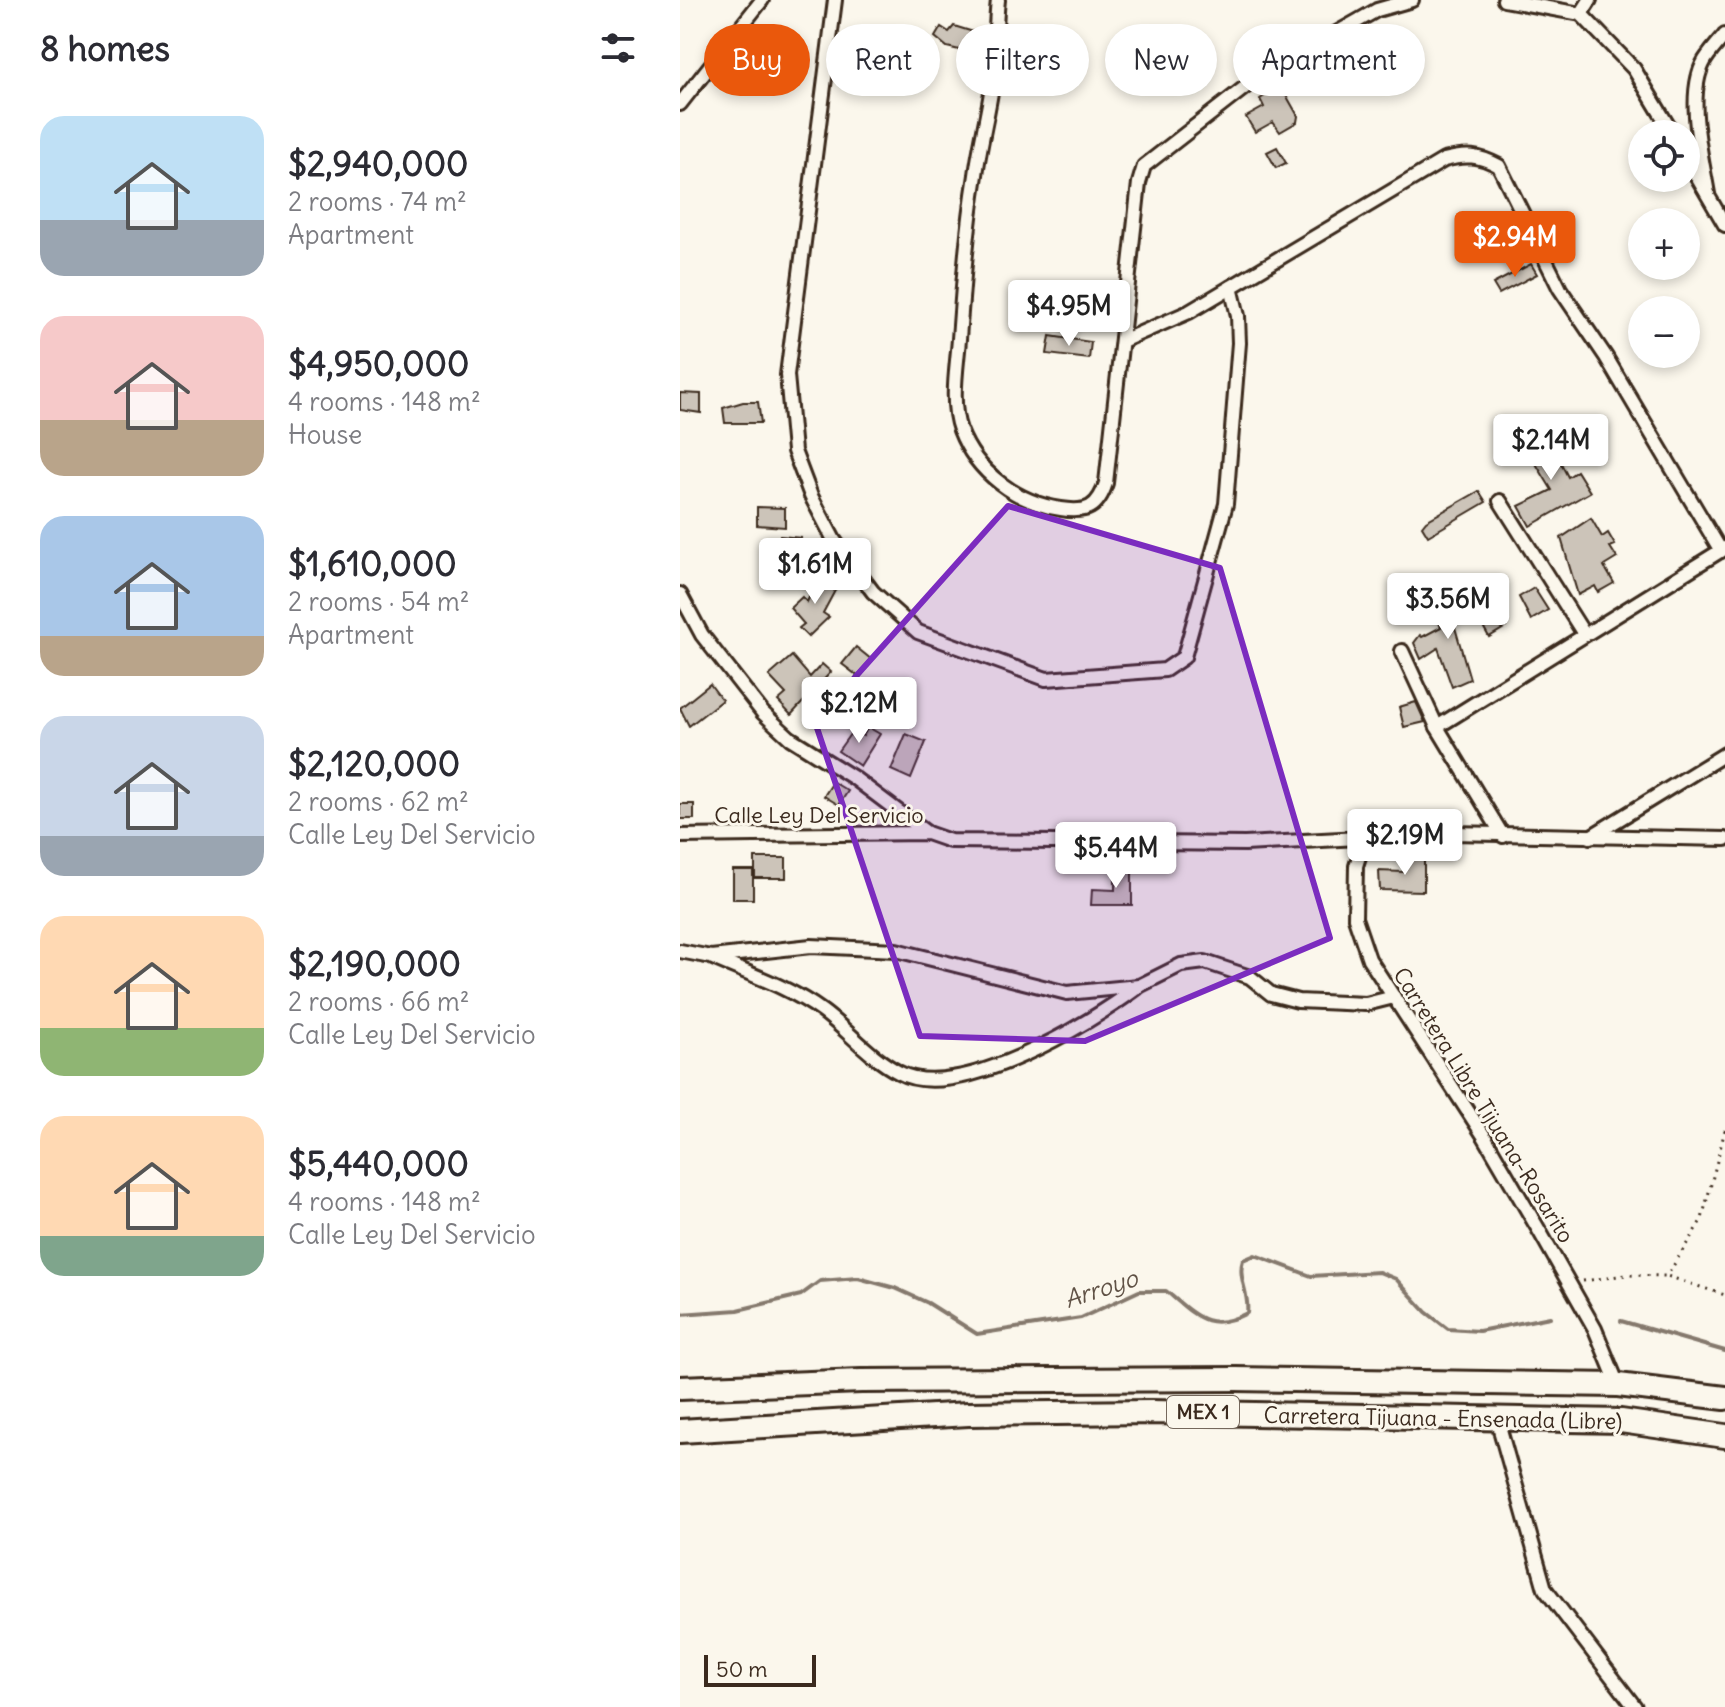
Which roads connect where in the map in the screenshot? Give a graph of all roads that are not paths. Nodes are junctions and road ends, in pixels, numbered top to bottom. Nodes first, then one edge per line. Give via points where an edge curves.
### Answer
1 (762, 0) edge
2 (835, 0) edge
3 (998, 0) edge
4 (1412, 0) edge
5 (1504, 0) edge
6 (1590, 0) edge
7 (1581, 14) junction
8 (1725, 35) edge
9 (680, 104) edge
10 (1665, 120) edge
11 (1700, 181) edge
12 (1708, 194) junction
13 (1725, 225) edge
14 (1231, 287) junction
15 (1122, 341) junction
16 (1500, 501) dead end
17 (1723, 549) edge
18 (680, 594) edge
19 (1584, 634) junction
20 (1402, 651) dead end
21 (1437, 727) junction
22 (1725, 754) edge
23 (927, 833) junction
24 (680, 836) edge
25 (1503, 836) junction
26 (1590, 837) junction
27 (1365, 838) junction
28 (1725, 839) edge
29 (680, 951) edge
30 (711, 957) junction
31 (1139, 986) junction
32 (1394, 997) junction
33 (1618, 1385) junction
34 (680, 1388) edge
35 (1725, 1398) edge
36 (1497, 1419) junction
37 (680, 1431) edge
38 (1725, 1436) edge
39 (1635, 1707) edge

1 - 9 street
2 - 14 street via 787,375 794,451 834,540 873,592 918,632 1046,679 1165,670 1184,657 1226,504 1239,343
3 - 15 street via 993,80 963,271 955,384 959,427 991,476 1016,495 1056,509 1092,509 1100,501
4 - 15 street via 1377,10 1257,78 1144,166
5 - 7 street
6 - 7 street
7 - 10 street via 1634,69
8 - 12 street via 1704,61 1697,84 1697,130
11 - 12 street
12 - 13 street
14 - 15 street via 1158,328
14 - 17 street via 1444,160 1483,157 1499,166 1560,289
16 - 19 street
17 - 19 street
18 - 23 street via 702,635 763,713 790,738 876,792
19 - 21 street
20 - 21 street
21 - 25 street
22 - 26 street
23 - 24 street, Calle Ley Del Servicio
23 - 27 street, Calle Ley Del Servicio via 950,841 1245,844
25 - 26 street, Calle Ley Del Servicio
25 - 27 street, Calle Ley Del Servicio
26 - 28 street, Calle Ley Del Servicio
27 - 32 street, Carretera Libre Tijuana-Rosarito via 1356,866 1355,918 1369,959
29 - 30 street
30 - 31 street via 811,946 855,947 896,950 1067,993
30 - 31 street via 786,989 900,1074 924,1078 952,1078 1012,1061 1101,1014
31 - 32 street via 1181,965 1205,962 1298,1001 1366,1004
32 - 33 street, Carretera Libre Tijuana-Rosarito via 1484,1136 1595,1329
33 - 34 highway, Carretera Tijuana - Ensenada (Libre) / MEX 1 via 1072,1379
33 - 35 highway, Carretera Tijuana - Ensenada (Libre) / MEX 1
36 - 37 highway, Carretera Tijuana - Ensenada (Libre) / MEX 1 via 968,1414
36 - 38 highway, Carretera Tijuana - Ensenada (Libre) / MEX 1 via 1621,1421
36 - 39 street via 1545,1589

